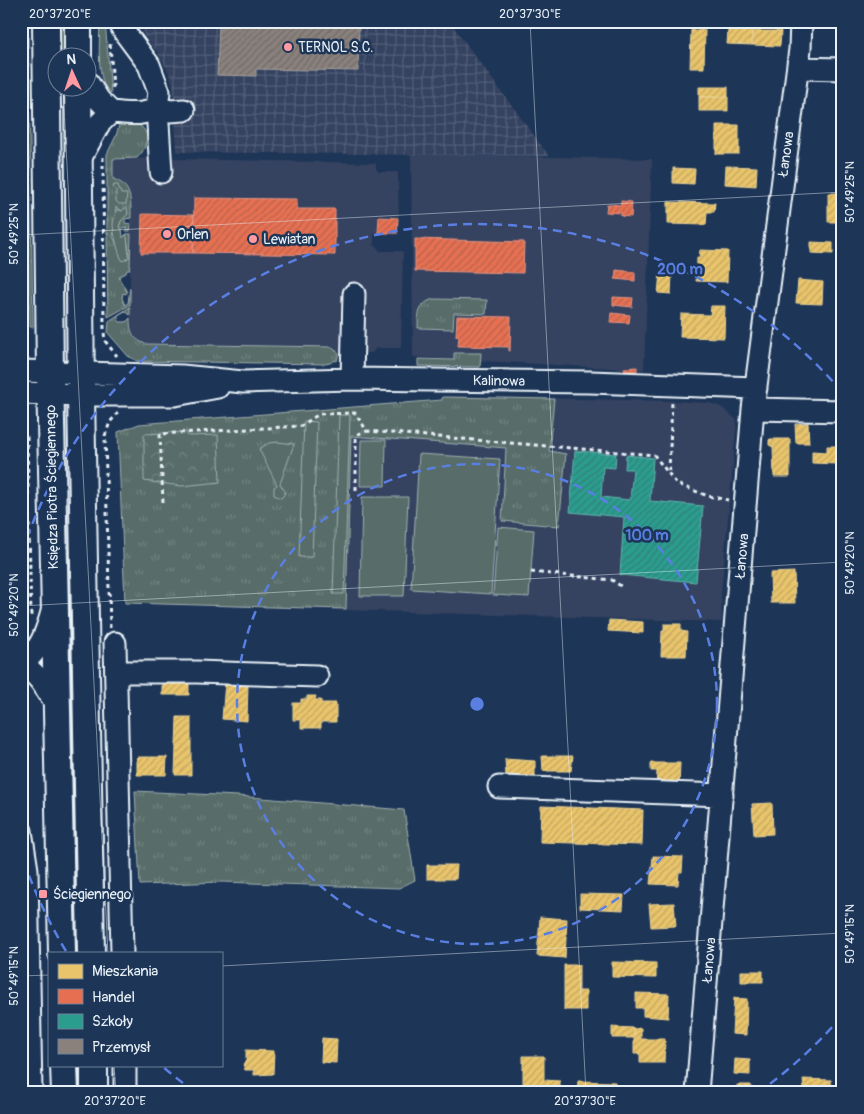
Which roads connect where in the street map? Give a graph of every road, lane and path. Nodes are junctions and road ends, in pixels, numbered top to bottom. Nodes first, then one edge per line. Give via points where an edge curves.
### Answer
1 (46, 21) edge
2 (78, 21) edge
3 (801, 21) edge
4 (114, 30) edge
5 (78, 48) edge
6 (798, 68) junction
7 (843, 70) edge
8 (78, 98) edge
9 (98, 98) edge
10 (157, 107) junction
11 (184, 110) dead end
12 (111, 112) junction
13 (79, 161) junction
14 (160, 172) dead end
15 (21, 201) edge
16 (23, 217) edge
17 (354, 294) dead end
18 (21, 340) edge
19 (21, 371) edge
20 (352, 379) junction
21 (50, 384) junction
22 (81, 384) junction
23 (756, 388) junction
24 (21, 393) edge
25 (673, 394) dead end
26 (754, 409) junction
27 (843, 412) edge
28 (21, 421) edge
29 (367, 432) junction
30 (669, 472) junction
31 (356, 490) dead end
32 (714, 498) dead end
33 (163, 502) dead end
34 (531, 572) dead end
35 (622, 587) dead end
36 (55, 605) junction
37 (31, 621) dead end
38 (115, 643) dead end
39 (21, 663) edge
40 (116, 672) junction
41 (317, 676) dead end
42 (57, 706) junction
43 (499, 787) dead end
44 (722, 795) junction
45 (21, 831) edge
46 (62, 952) edge
47 (92, 952) edge
48 (122, 952) edge
49 (25, 994) edge
50 (64, 1066) edge
51 (94, 1066) edge
52 (124, 1066) edge
53 (32, 1093) edge
54 (65, 1093) edge
55 (94, 1093) edge
56 (125, 1093) edge
57 (697, 1093) edge

1 - 21 main road, Księdza Piotra Ściegiennego
2 - 5 main road
3 - 6 street, Łanowa
4 - 10 street via 123,30 149,65 159,92
4 - 12 path
6 - 7 street
6 - 23 street, Łanowa
8 - 13 main road
9 - 12 street
10 - 11 street via 170,111
10 - 12 street via 144,113
10 - 14 street
12 - 13 street via 99,124
13 - 22 main road
15 - 16 path
16 - 18 path via 26,329
17 - 20 street
19 - 21 street
20 - 22 street, Kalinowa via 243,382 182,376
20 - 23 street, Kalinowa
21 - 22 street, Kalinowa
21 - 24 street
21 - 36 main road, Księdza Piotra Ściegiennego
22 - 47 main road
23 - 26 street, Łanowa
25 - 30 path
26 - 27 street
26 - 44 street, Łanowa
28 - 37 path via 27,437
29 - 30 path via 654,455
29 - 31 path via 358,434 356,438
29 - 33 path via 355,413 319,414 301,426 160,434
30 - 32 path via 677,484
34 - 35 path via 612,580
36 - 39 street via 41,642
36 - 42 main road, Księdza Piotra Ściegiennego
38 - 40 street
39 - 42 street via 43,684
40 - 41 street
40 - 48 street
42 - 46 main road, Księdza Piotra Ściegiennego
43 - 44 street
44 - 57 street, Łanowa
45 - 49 street via 27,870
49 - 53 street
50 - 54 main road
51 - 55 main road
52 - 56 street

